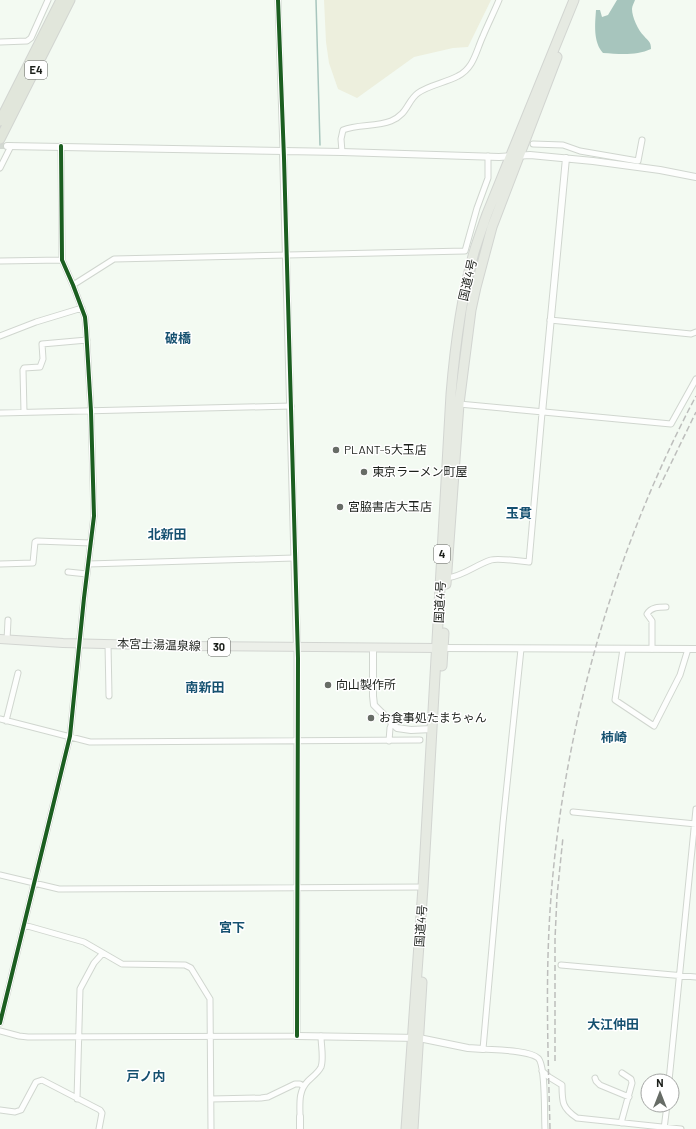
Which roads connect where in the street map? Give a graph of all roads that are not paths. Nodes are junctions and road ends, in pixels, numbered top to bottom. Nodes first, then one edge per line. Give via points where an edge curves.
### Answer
1 (48, 0) edge
2 (61, 0) edge
3 (70, 0) edge
4 (278, 0) edge
5 (499, 0) edge
6 (574, 0) edge
7 (579, 0) edge
8 (0, 42) edge
9 (0, 121) edge
10 (642, 140) dead end
11 (6, 144) edge
12 (533, 144) dead end
13 (61, 146) junction
14 (573, 149) junction
15 (283, 151) junction
16 (342, 152) junction
17 (488, 156) junction
18 (515, 156) junction
19 (568, 159) junction
20 (0, 168) edge
21 (696, 177) edge
22 (287, 256) junction
23 (62, 260) junction
24 (0, 261) edge
25 (73, 285) junction
26 (82, 308) junction
27 (550, 320) junction
28 (696, 332) edge
29 (0, 336) edge
30 (87, 340) junction
31 (696, 379) edge
32 (459, 404) junction
33 (291, 406) junction
34 (91, 411) junction
35 (24, 412) junction
36 (0, 413) edge
37 (542, 413) junction
38 (91, 543) junction
39 (294, 558) junction
40 (0, 564) edge
41 (88, 564) junction
42 (68, 572) dead end
43 (87, 574) junction
44 (447, 578) junction
45 (666, 607) dead end
46 (8, 620) dead end
47 (3, 640) edge
48 (80, 643) junction
49 (108, 644) junction
50 (297, 648) junction
51 (373, 648) junction
52 (441, 648) junction
53 (521, 649) junction
54 (623, 649) junction
55 (652, 649) junction
56 (688, 649) junction
57 (696, 649) edge
58 (18, 673) dead end
59 (109, 696) dead end
60 (0, 719) edge
61 (6, 721) junction
62 (392, 723) junction
63 (432, 729) junction
64 (70, 736) junction
65 (420, 740) dead end
66 (389, 741) junction
67 (298, 742) junction
68 (696, 809) edge
69 (573, 812) dead end
70 (695, 824) edge
71 (0, 875) edge
72 (34, 883) junction
73 (424, 887) junction
74 (297, 888) junction
75 (24, 926) junction
76 (103, 953) junction
77 (561, 965) dead end
78 (679, 975) junction
79 (696, 977) edge
80 (0, 1023) edge
81 (0, 1031) edge
82 (211, 1036) junction
83 (297, 1036) junction
84 (322, 1036) junction
85 (78, 1037) junction
86 (416, 1037) junction
87 (483, 1049) junction
88 (542, 1071) junction
89 (622, 1073) dead end
90 (670, 1073) edge
91 (595, 1078) dead end
92 (303, 1086) junction
93 (629, 1097) junction
94 (77, 1099) junction
95 (211, 1099) junction
96 (0, 1110) edge
97 (665, 1113) edge
98 (300, 1117) joint
99 (621, 1123) junction
100 (664, 1128) edge
101 (99, 1129) edge
102 (211, 1129) edge
103 (300, 1129) edge
104 (406, 1129) edge
105 (413, 1129) edge
106 (545, 1129) edge
107 (681, 1129) edge

1 - 8 street via 31,38 26,41
2 - 9 highway, E4
3 - 11 highway, E4
4 - 15 street
5 - 16 street via 474,59 464,72 418,92 401,115 392,120 343,130
6 - 18 highway, 国道4号 / 4
7 - 18 highway, 国道4号 / 4
10 - 14 street via 638,161
11 - 13 street
11 - 20 street
12 - 14 street via 563,145
13 - 15 street
13 - 23 street
14 - 19 street
15 - 16 street
15 - 22 street
16 - 17 street
17 - 18 street
17 - 22 street via 488,178 465,251
18 - 19 street
18 - 32 highway, 国道4号 / 4 via 481,265 471,310
18 - 52 highway, 国道4号 / 4 via 487,214 475,249 457,335 451,394
19 - 21 street
19 - 27 street
22 - 25 street via 114,259
22 - 33 street
23 - 24 street
23 - 25 street
25 - 26 street
26 - 29 street
26 - 30 street
27 - 28 street via 691,334
27 - 37 street
30 - 34 street
30 - 35 street via 42,344 43,359 40,367 23,370
31 - 37 street via 671,424
32 - 37 street
32 - 44 highway, 国道4号 / 4
33 - 34 street
33 - 39 street
34 - 35 street
34 - 38 street via 94,516
35 - 36 street
37 - 44 street via 529,562 491,560 465,573
38 - 40 street via 37,540 33,563
38 - 41 street
39 - 41 street
39 - 50 street
41 - 43 street
42 - 43 street
43 - 48 street
44 - 52 highway, 国道4号 / 4
45 - 55 street via 656,607 648,614 652,621
46 - 47 street
47 - 48 main road, 本宮土湯温泉線 / 30
48 - 49 main road, 本宮土湯温泉線 / 30
48 - 64 street
49 - 50 main road, 本宮土湯温泉線 / 30
49 - 59 street
50 - 51 main road, 本宮土湯温泉線 / 30
50 - 67 street
51 - 52 main road, 本宮土湯温泉線 / 30
51 - 62 street via 374,705
52 - 53 street
52 - 63 highway, 国道4号 / 4
52 - 86 highway, 国道4号 / 4
53 - 54 street
53 - 87 street
54 - 55 street
54 - 56 street via 615,700 654,726 680,675
55 - 56 street
56 - 57 street
58 - 61 street
60 - 61 street
61 - 64 street
62 - 63 street via 402,730
62 - 66 street
63 - 73 highway, 国道4号 / 4
64 - 67 street via 90,742
64 - 72 street
65 - 66 street
66 - 67 street
67 - 74 street
68 - 70 street
69 - 70 street
70 - 78 street
71 - 72 street
72 - 74 street via 59,888
72 - 75 street
73 - 74 street
73 - 86 highway, 国道4号 / 4
74 - 83 street
75 - 76 street via 84,942
75 - 80 street
76 - 82 street via 122,964 185,965 191,968 210,999
76 - 85 street via 94,963 80,989
77 - 78 street
78 - 79 street
78 - 90 street
81 - 85 street via 28,1037
82 - 83 street
82 - 85 street
82 - 95 street
83 - 84 street
84 - 86 street
84 - 92 street via 321,1067
85 - 94 street
86 - 87 street
86 - 104 highway, 国道4号 / 4
86 - 105 highway, 国道4号 / 4
87 - 88 street via 534,1055 540,1060
88 - 99 street via 562,1085 562,1101 570,1114 577,1118
88 - 106 street
89 - 93 street via 632,1080
91 - 93 street via 600,1085
92 - 95 street via 295,1084 261,1098
92 - 98 street via 300,1095
93 - 99 street
94 - 96 street via 39,1080 21,1110
94 - 101 street via 101,1110
95 - 102 street
97 - 100 street
98 - 103 street
99 - 100 street
100 - 107 street

